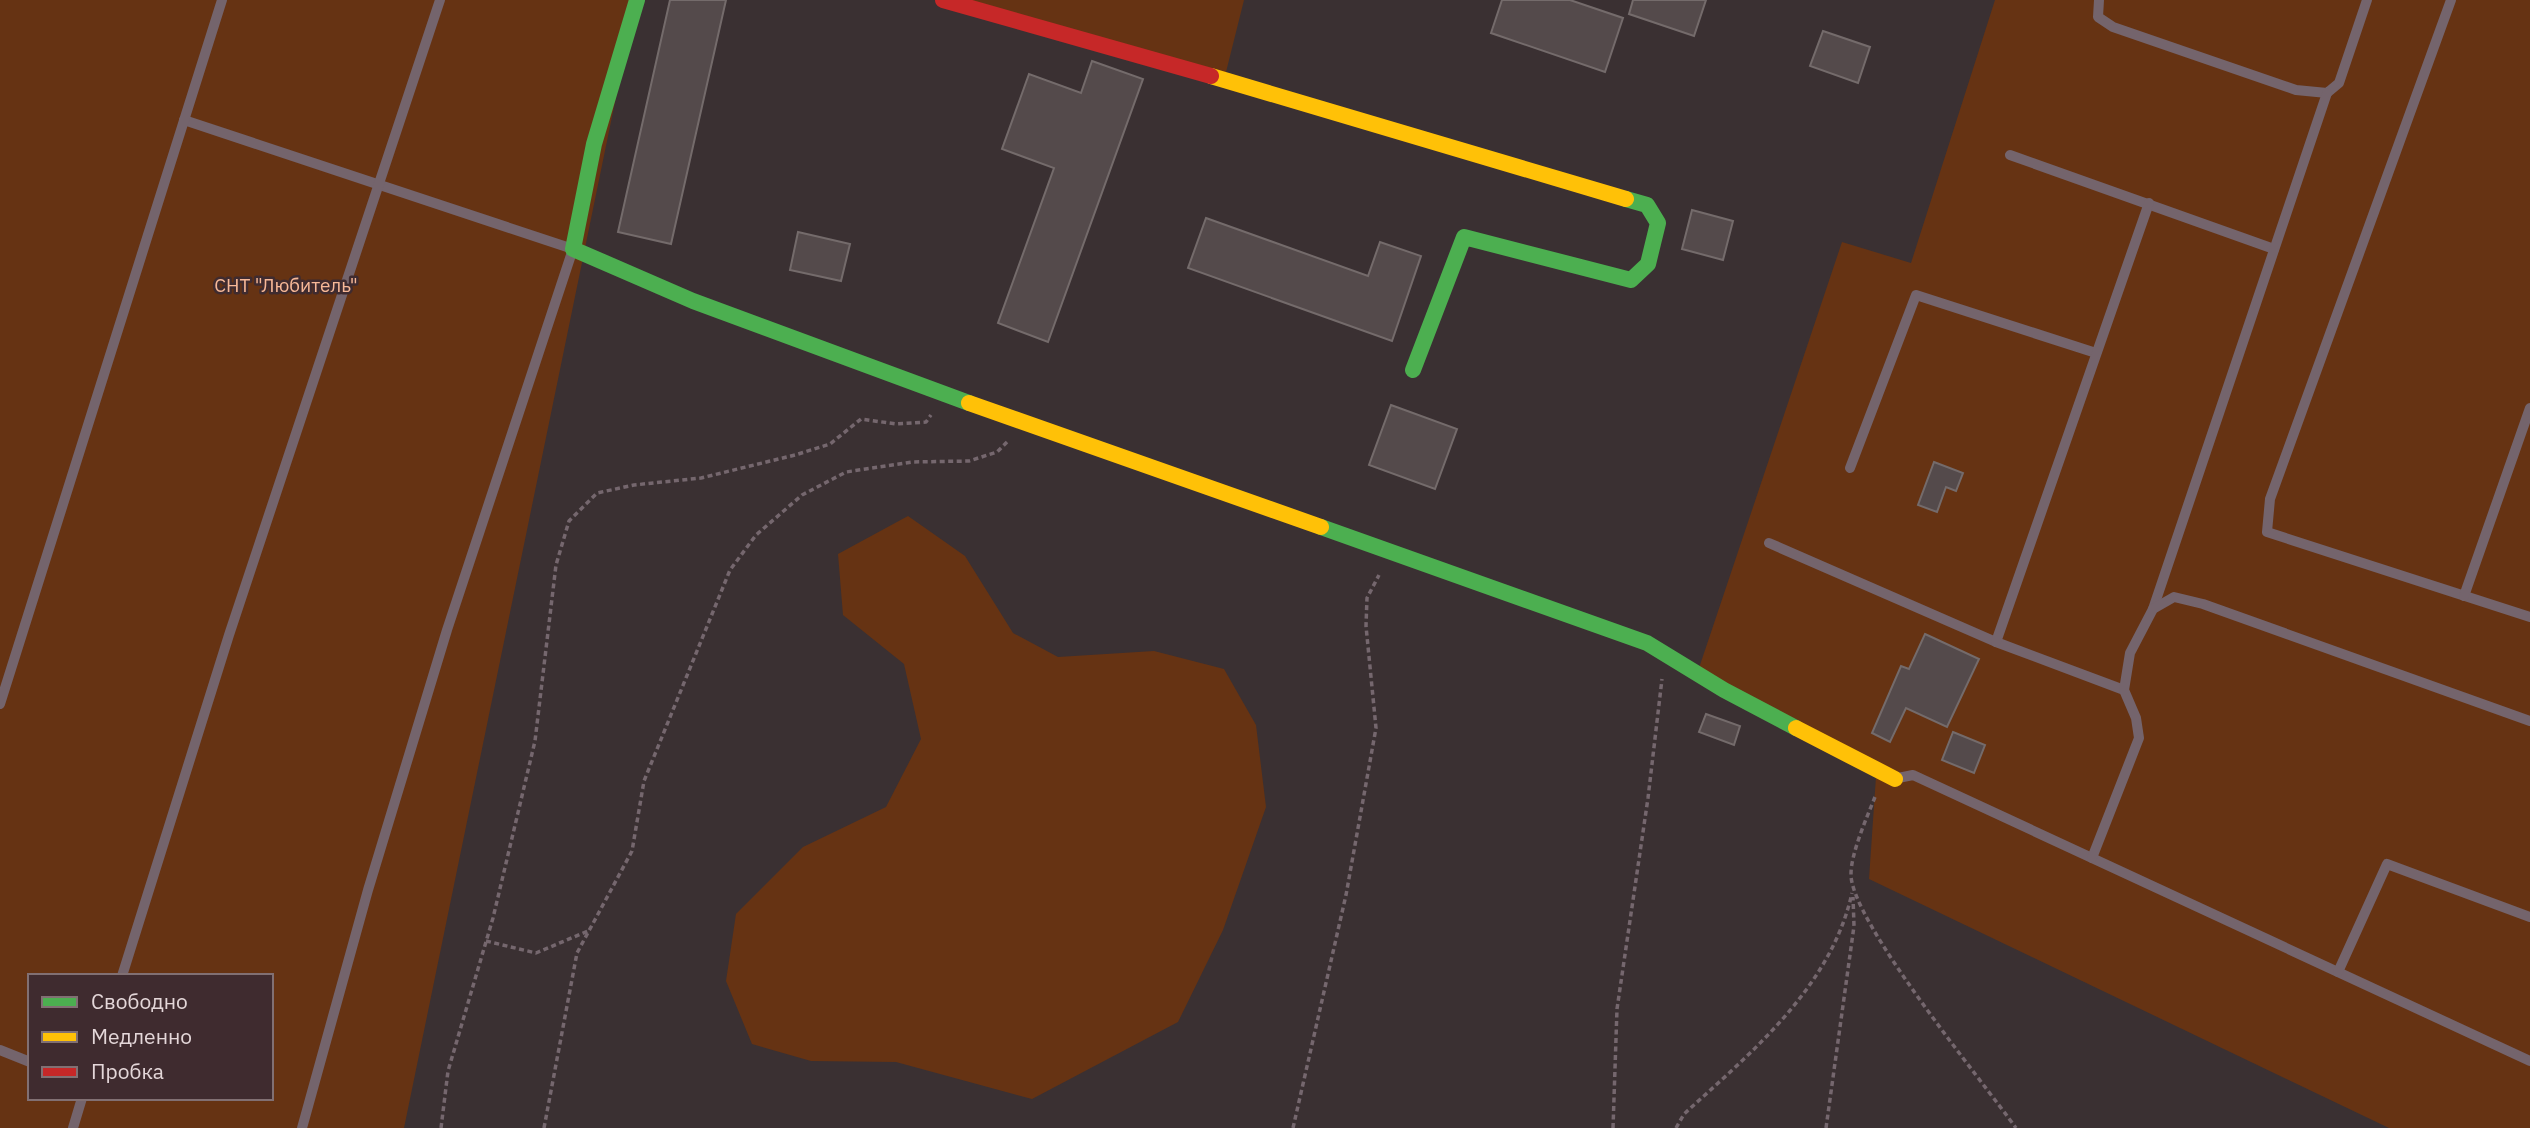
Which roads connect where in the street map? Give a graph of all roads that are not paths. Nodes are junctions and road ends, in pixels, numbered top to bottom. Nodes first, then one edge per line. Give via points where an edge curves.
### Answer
1 (222, 0) edge
2 (440, 0) edge
3 (637, 0) edge
4 (943, 0) edge
5 (2099, 0) edge
6 (2367, 0) edge
7 (2451, 0) edge
8 (2327, 93) junction
9 (184, 121) junction
10 (2010, 155) dead end
11 (378, 185) junction
12 (2149, 203) junction
13 (573, 248) junction
14 (2274, 249) junction
15 (2096, 353) junction
16 (1413, 370) dead end
17 (2530, 408) edge
18 (1850, 468) dead end
19 (1769, 543) dead end
20 (2464, 596) junction
21 (2153, 608) junction
22 (2530, 617) edge
23 (1996, 642) junction
24 (2124, 690) junction
25 (0, 704) edge
26 (2530, 720) edge
27 (1890, 776) joint
28 (2092, 859) junction
29 (2530, 917) edge
30 (2338, 972) junction
31 (123, 974) edge
32 (0, 1050) edge
33 (28, 1061) edge
34 (2530, 1061) edge
35 (81, 1100) edge
36 (73, 1128) edge
37 (302, 1128) edge

1 - 9 lane
2 - 11 lane
3 - 13 street via 594,144
4 - 16 street via 1350,114 1647,205 1658,223 1648,264 1631,280 1464,237
5 - 8 lane via 2098,17 2113,27 2296,90
6 - 8 lane via 2339,83
7 - 20 lane via 2270,499 2267,533
8 - 14 lane
9 - 11 lane
9 - 25 lane
10 - 12 lane
11 - 13 lane
11 - 31 lane
12 - 14 lane
12 - 15 lane
13 - 27 street via 693,301 949,396 1634,638
13 - 37 lane via 447,630
14 - 21 lane
15 - 18 lane via 1916,295
15 - 23 lane
17 - 20 lane
19 - 23 lane
20 - 22 lane
21 - 24 lane via 2130,653
21 - 26 lane via 2174,597 2203,604
23 - 24 lane
24 - 28 lane via 2139,738
27 - 28 lane via 1913,775
28 - 30 lane
29 - 30 lane via 2387,864
30 - 34 lane
32 - 33 lane
35 - 36 lane

